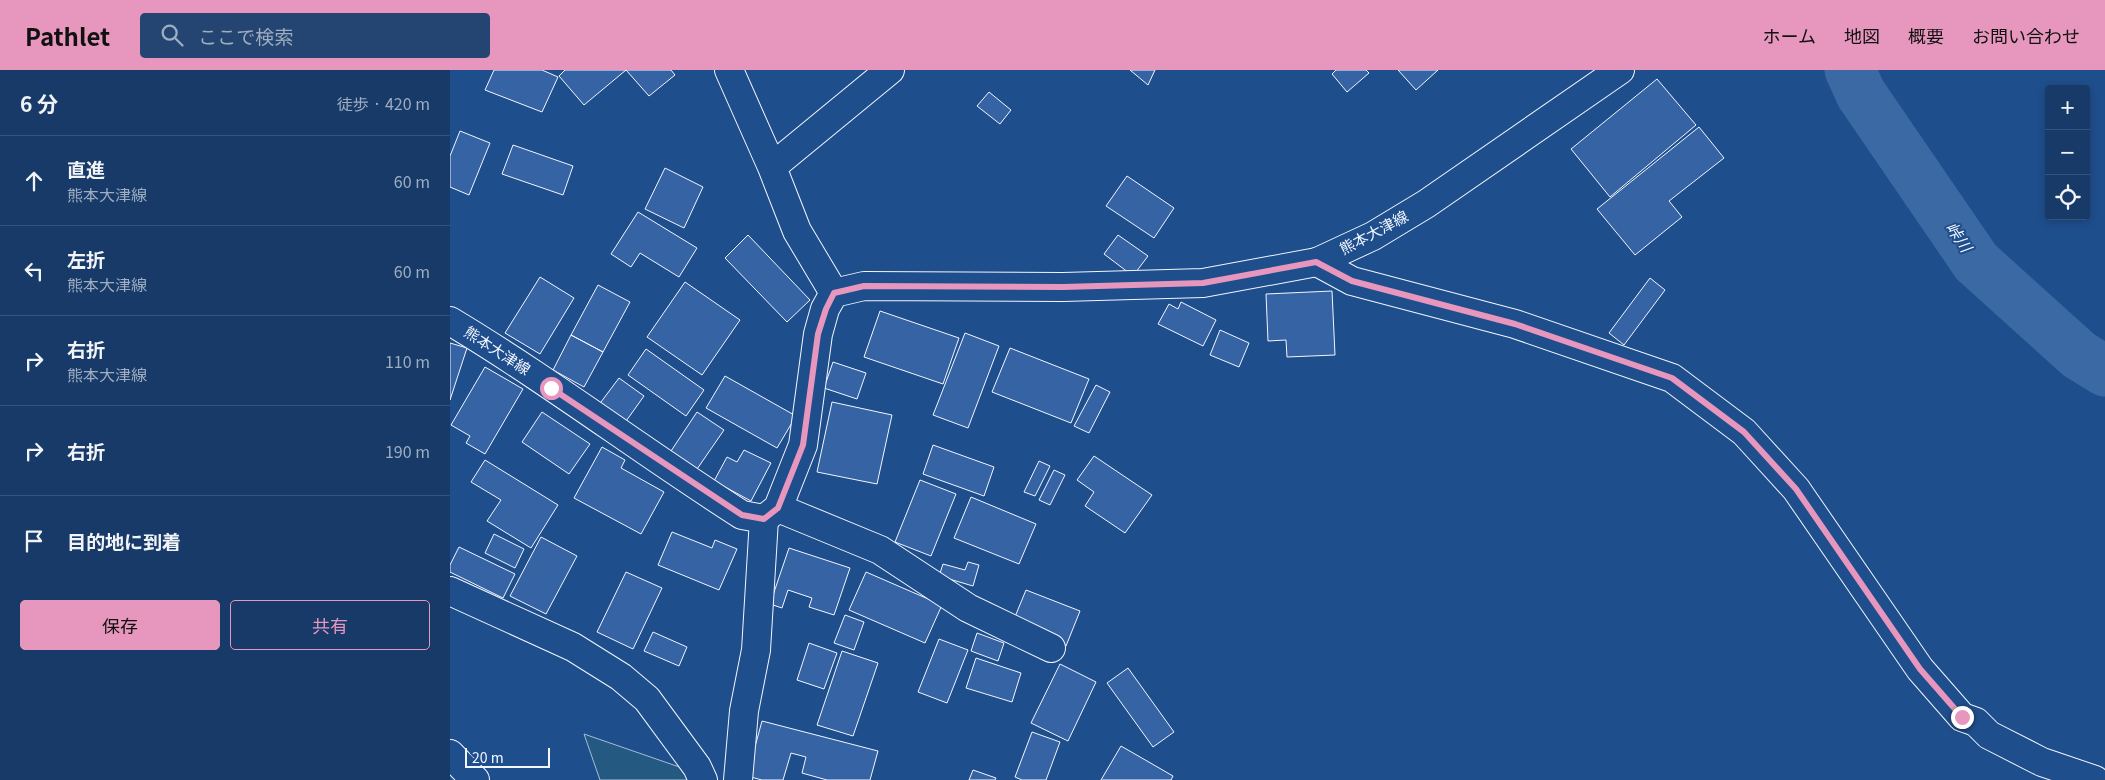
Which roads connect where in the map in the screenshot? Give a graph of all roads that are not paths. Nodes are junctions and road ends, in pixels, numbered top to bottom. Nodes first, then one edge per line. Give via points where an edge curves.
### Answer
1 (729, 70) edge
2 (890, 70) edge
3 (1620, 70) edge
4 (772, 167) junction
5 (1316, 262) junction
6 (834, 293) junction
7 (450, 321) edge
8 (771, 514) junction
9 (450, 591) edge
10 (1051, 648) dead end
11 (450, 754) edge
12 (475, 780) edge
13 (703, 780) edge
14 (738, 780) edge
15 (2095, 780) edge

1 - 4 street
2 - 4 street
3 - 5 street, 熊本大津線 via 1426,204 1373,236
4 - 6 street via 797,231
5 - 6 street, 熊本大津線 via 1203,283 1063,287 864,286
5 - 15 street via 1352,281 1515,324 1672,378 1744,432 1796,489 1920,669 1962,717 1976,722 1989,735 2042,762
6 - 8 street via 818,334 803,445
7 - 8 street, 熊本大津線 via 512,358 551,388 742,515
8 - 10 street, 熊本大津線 via 880,550 968,608
8 - 14 street via 756,650 744,711
9 - 13 street via 573,647 620,677 647,698
11 - 12 street

